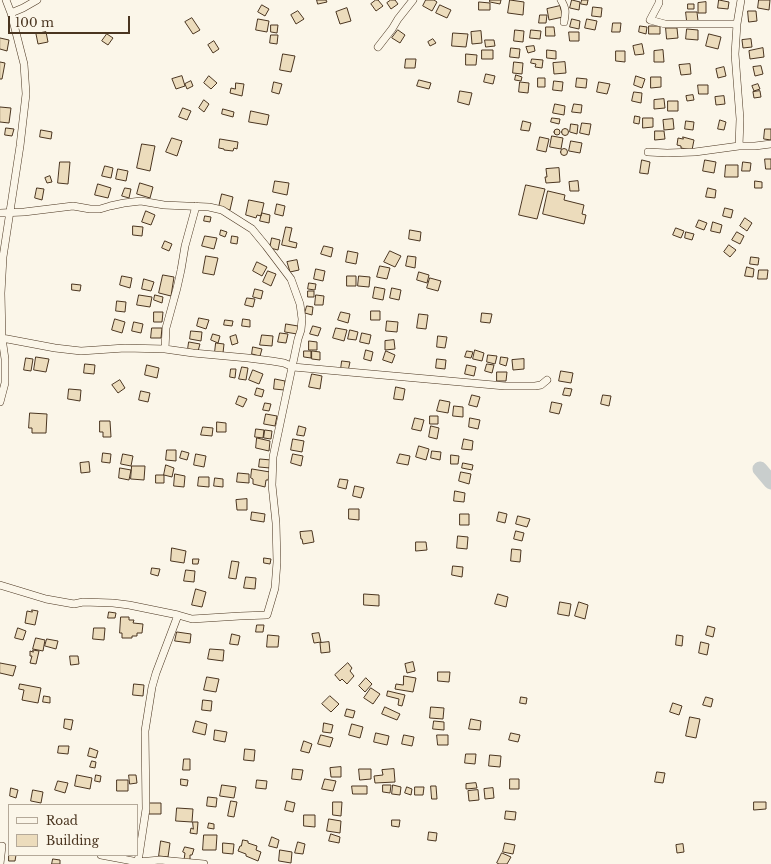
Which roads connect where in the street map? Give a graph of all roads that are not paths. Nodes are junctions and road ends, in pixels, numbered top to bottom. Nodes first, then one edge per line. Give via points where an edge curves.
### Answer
1 (6, 0) edge
2 (37, 0) edge
3 (413, 0) edge
4 (561, 0) edge
5 (659, 0) edge
6 (741, 0) edge
7 (11, 13) junction
8 (564, 22) dead end
9 (737, 24) junction
10 (378, 47) dead end
11 (771, 144) edge
12 (739, 146) junction
13 (648, 152) dead end
14 (196, 206) junction
15 (0, 213) edge
16 (10, 213) junction
17 (2, 338) junction
18 (166, 349) junction
19 (293, 367) junction
20 (547, 380) dead end
21 (0, 402) edge
22 (0, 585) edge
23 (178, 615) junction
24 (4, 846) edge
25 (107, 856) edge
26 (138, 862) junction
27 (0, 864) edge
28 (204, 864) edge

1 - 7 street
2 - 7 street
3 - 10 street
4 - 8 street via 566,12
5 - 9 street via 650,20 665,24
6 - 9 street
7 - 16 street via 24,64 26,94
9 - 12 street via 735,54 740,118
11 - 12 street
12 - 13 street via 695,152
14 - 16 street via 141,202 100,209 73,206
14 - 18 street via 166,328
14 - 19 street via 222,210 252,229 291,279 302,318
15 - 16 street
16 - 17 street via 3,257
17 - 18 street via 81,350
17 - 21 street via 6,359 5,383
18 - 19 street via 264,360
19 - 20 street via 505,386 535,386
19 - 23 street via 274,457 272,485 277,562 275,588 267,615 192,619
22 - 23 street via 46,599 74,604 124,604
23 - 26 street via 152,687 145,731 146,809
24 - 27 street
25 - 26 street
26 - 28 street via 160,860

